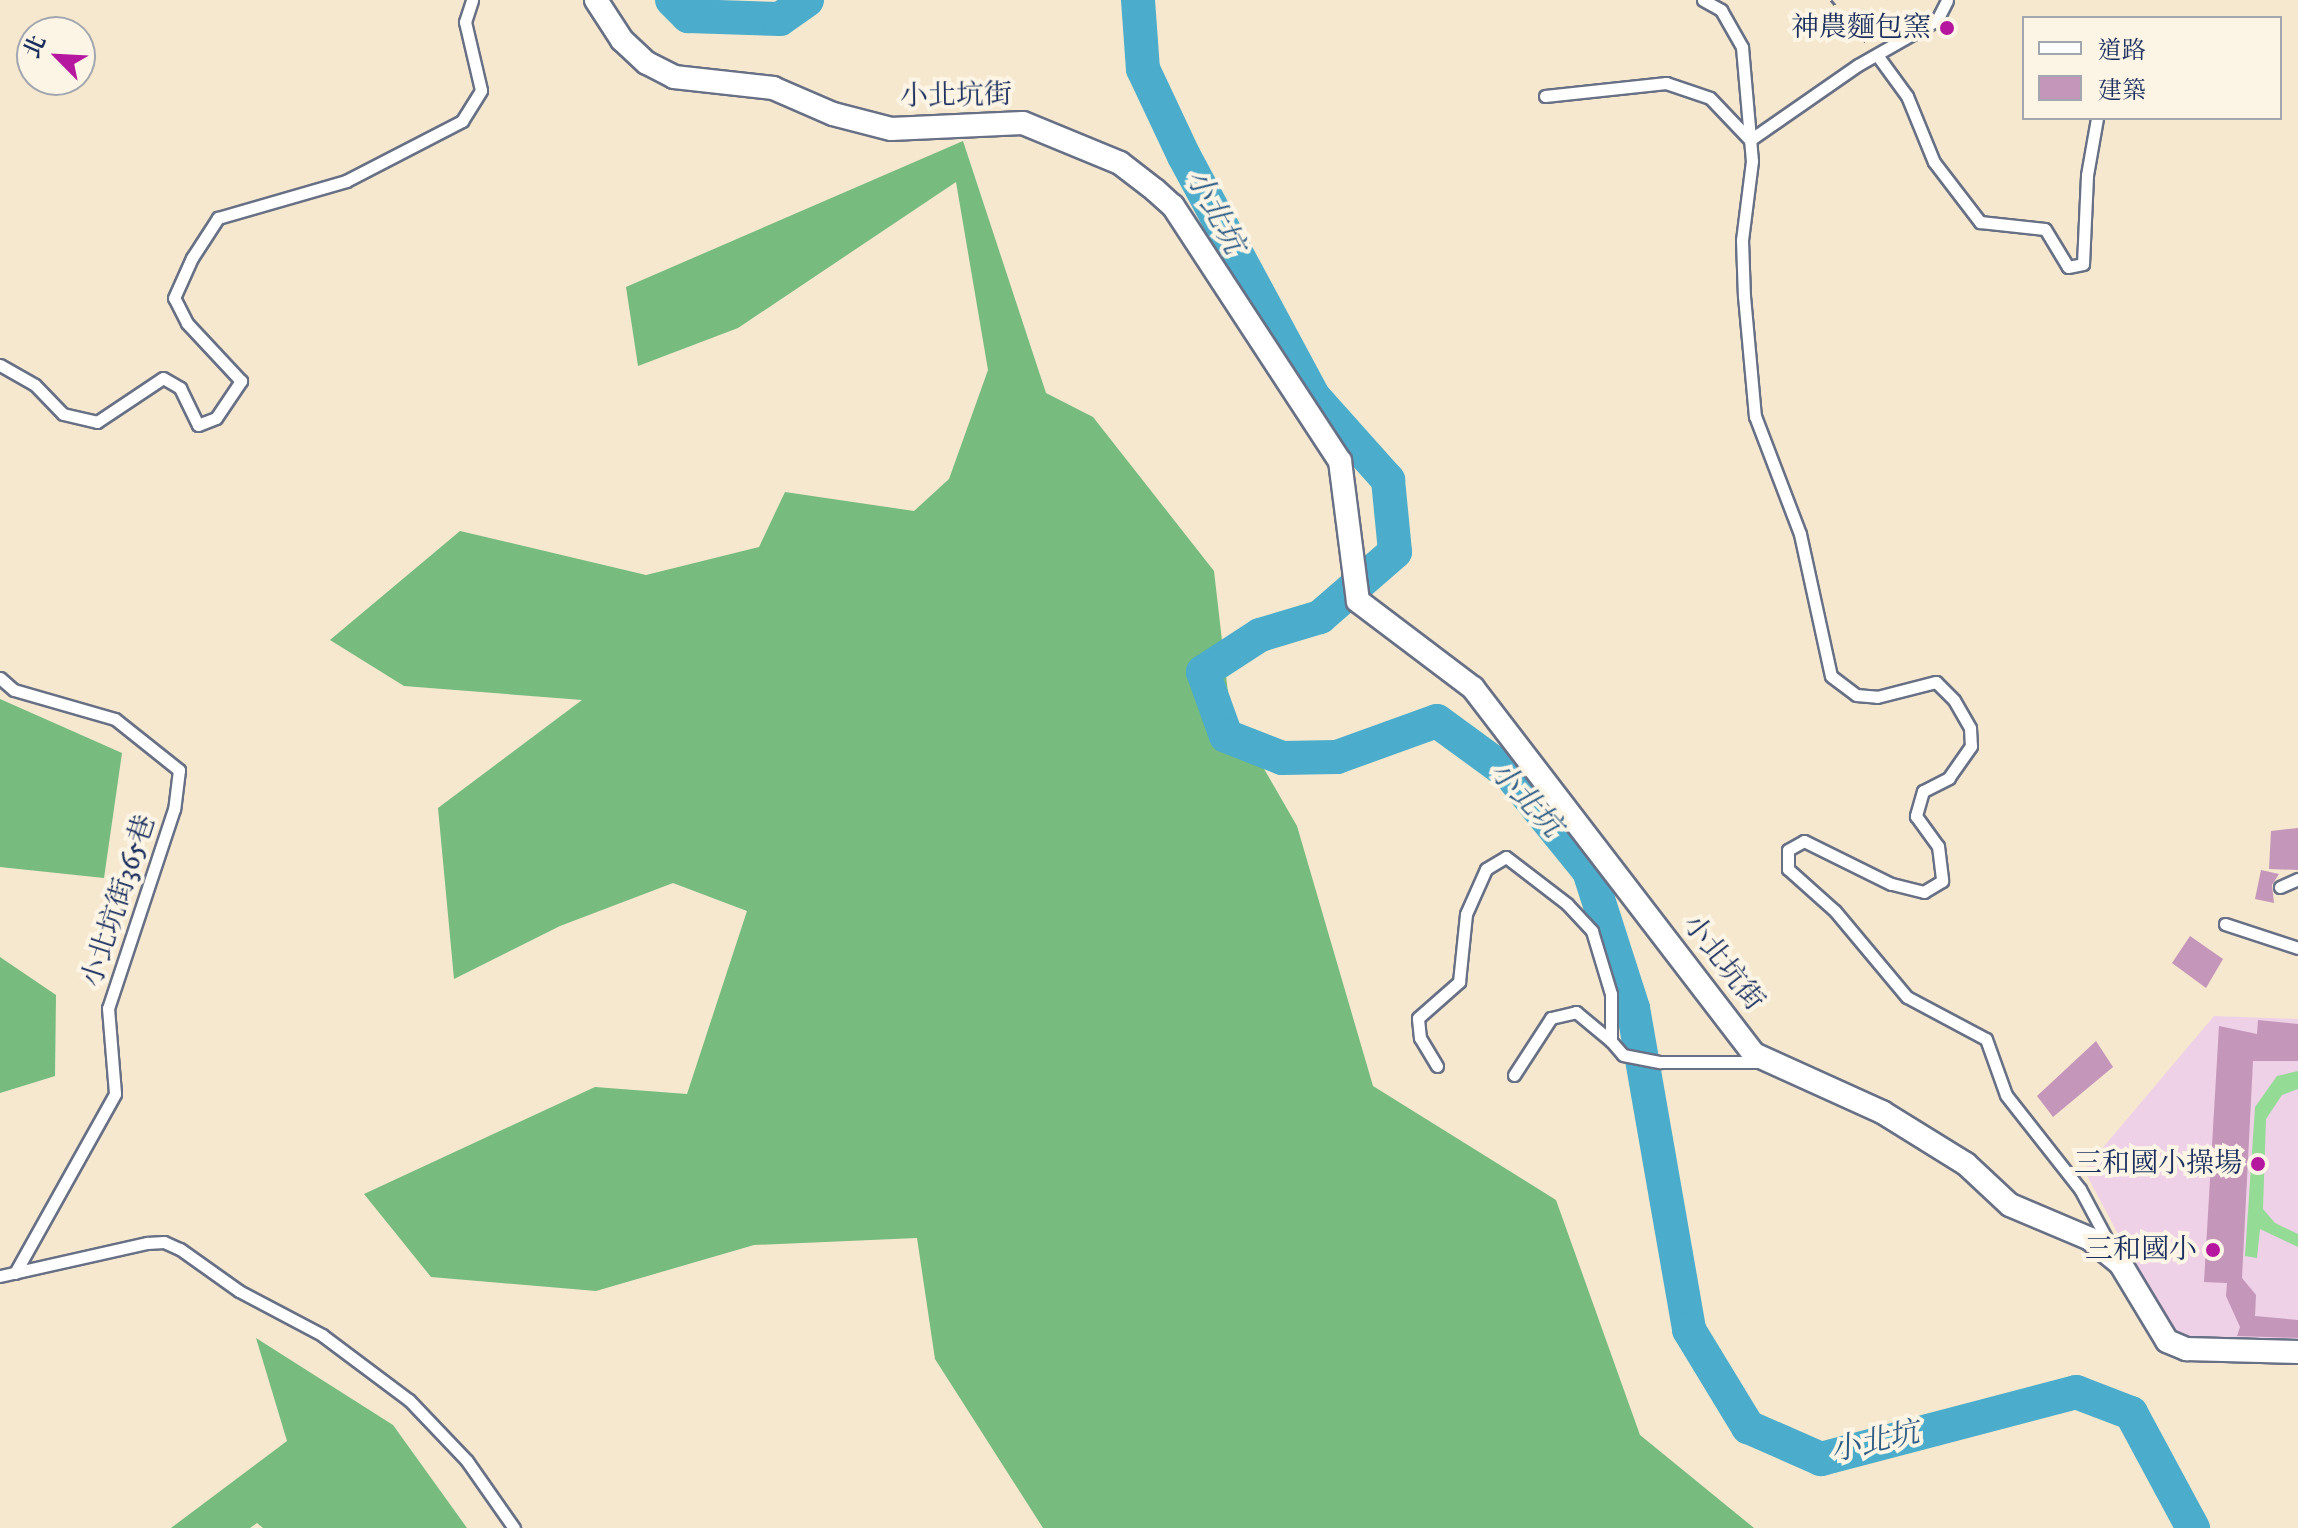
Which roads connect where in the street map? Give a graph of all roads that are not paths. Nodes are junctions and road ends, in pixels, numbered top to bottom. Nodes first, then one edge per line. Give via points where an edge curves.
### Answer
1 (472, 0) edge
2 (596, 0) edge
3 (1703, 0) edge
4 (1947, 0) edge
5 (1877, 55) junction
6 (1545, 96) dead end
7 (2097, 120) edge
8 (1750, 140) junction
9 (0, 365) edge
10 (0, 678) edge
11 (2298, 879) edge
12 (2280, 887) dead end
13 (2225, 924) dead end
14 (2298, 948) edge
15 (1611, 1041) junction
16 (1765, 1062) junction
17 (1437, 1066) dead end
18 (1514, 1075) dead end
19 (2120, 1263) junction
20 (15, 1273) junction
21 (0, 1276) edge
22 (2298, 1352) edge
23 (514, 1528) edge

1 - 9 lane via 465,22 481,90 462,121 346,181 218,218 192,258 174,298 187,323 241,381 216,418 198,425 180,388 163,378 97,422 63,414 35,385
2 - 16 street, 小北坑街 via 622,40 647,63 674,77 773,88 833,114 891,129 1023,123 1120,163 1173,206 1340,461 1358,601 1473,688
3 - 8 lane via 1721,10 1742,47
4 - 5 lane via 1937,20
5 - 7 lane via 1907,96 1934,162 1980,222 2045,229 2068,267 2083,264 2087,175
5 - 8 lane
6 - 8 lane via 1666,83 1710,98
8 - 19 lane via 1742,240 1755,416 1800,534 1831,676 1856,695 1877,697 1936,682 1970,728 1971,746 1949,778 1923,791 1916,816 1938,846 1942,881 1924,892 1891,884 1804,841 1788,850 1788,869 1835,911 1907,997 1986,1039 2006,1095 2080,1189
10 - 20 lane, 小北坑街365巷 via 14,690 115,719 179,770 174,809 108,1008 115,1094
11 - 12 lane
13 - 14 lane
15 - 16 lane via 1623,1055 1660,1062
15 - 17 lane via 1611,994 1592,931 1567,904 1506,857 1486,869 1466,914 1459,982 1418,1018 1420,1038
15 - 18 lane via 1576,1012 1551,1018
16 - 19 street, 小北坑街 via 1882,1112 1966,1164 2010,1205 2090,1239
19 - 22 street via 2167,1341 2186,1349
20 - 21 lane
20 - 23 lane via 147,1243 164,1242 180,1249 239,1291 322,1335 409,1400 467,1461

